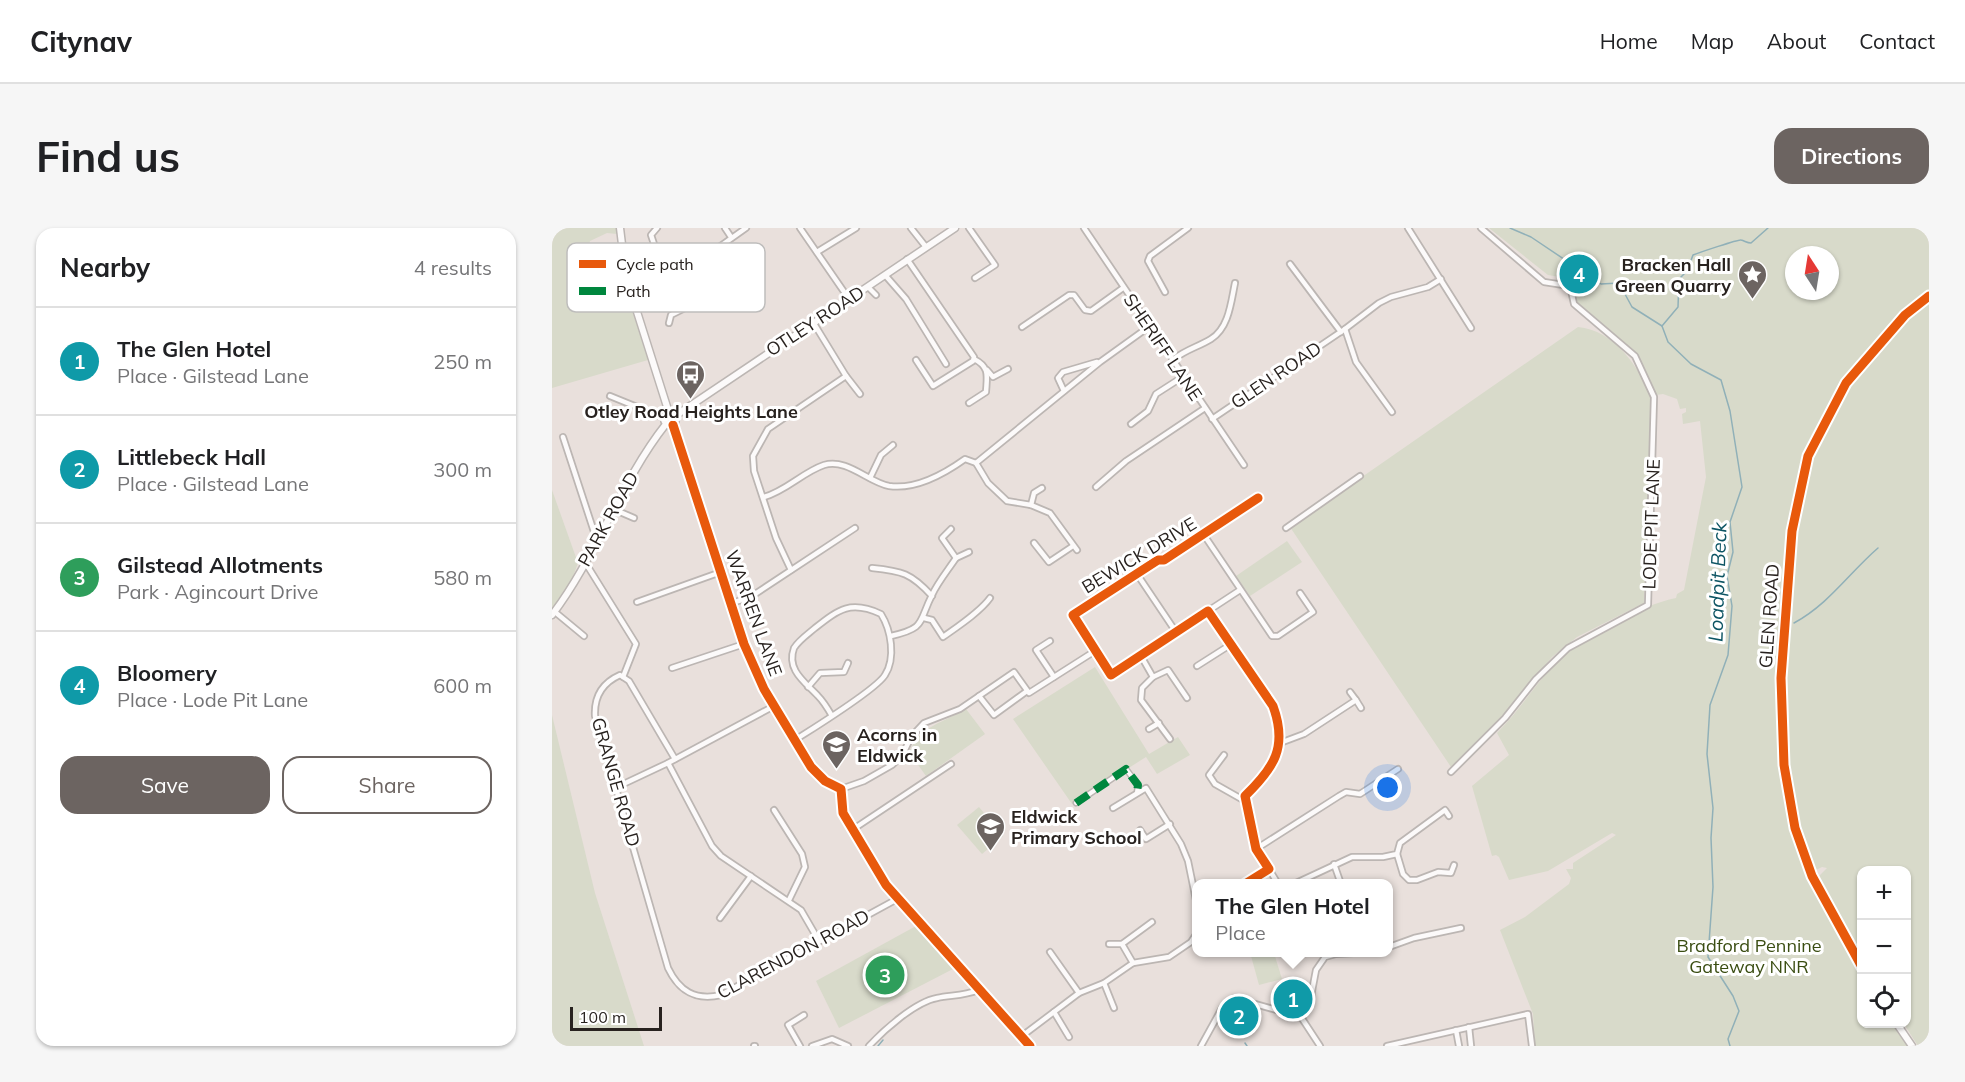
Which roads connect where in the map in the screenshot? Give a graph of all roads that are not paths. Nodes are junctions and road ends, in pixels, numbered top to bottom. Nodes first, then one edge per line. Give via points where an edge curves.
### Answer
1 (620, 228) edge
2 (657, 228) edge
3 (725, 228) edge
4 (746, 228) edge
5 (800, 228) edge
6 (856, 228) edge
7 (911, 228) edge
8 (969, 228) edge
9 (1084, 228) edge
10 (1188, 228) edge
11 (1408, 228) edge
12 (1481, 228) edge
13 (953, 229) edge
14 (644, 234) dead end
15 (651, 235) junction
16 (731, 237) junction
17 (622, 243) edge
18 (654, 243) edge
19 (723, 243) edge
20 (926, 247) junction
21 (817, 252) junction
22 (907, 259) junction
23 (1290, 264) dead end
24 (885, 275) junction
25 (975, 278) dead end
26 (1441, 279) junction
27 (1235, 283) dead end
28 (868, 287) junction
29 (1123, 288) junction
30 (1166, 292) dead end
31 (876, 295) dead end
32 (1929, 296) edge
33 (849, 299) junction
34 (637, 312) edge
35 (670, 312) edge
36 (678, 312) edge
37 (672, 315) junction
38 (812, 322) junction
39 (669, 323) dead end
40 (1150, 326) junction
41 (1022, 327) dead end
42 (1471, 328) dead end
43 (1343, 331) junction
44 (975, 359) junction
45 (1174, 359) junction
46 (916, 360) dead end
47 (1100, 362) junction
48 (946, 364) dead end
49 (1008, 369) dead end
50 (987, 370) junction
51 (846, 376) junction
52 (1184, 376) junction
53 (1064, 391) junction
54 (860, 394) dead end
55 (610, 396) dead end
56 (969, 404) dead end
57 (1205, 408) junction
58 (1392, 412) dead end
59 (670, 419) junction
60 (1212, 419) junction
61 (1131, 424) dead end
62 (563, 437) dead end
63 (893, 445) dead end
64 (976, 463) junction
65 (1244, 465) dead end
66 (1360, 476) dead end
67 (870, 478) junction
68 (1096, 487) dead end
69 (1042, 488) dead end
70 (764, 497) junction
71 (1258, 498) dead end
72 (1031, 505) junction
73 (613, 509) junction
74 (634, 518) dead end
75 (855, 528) dead end
76 (1286, 528) dead end
77 (951, 529) dead end
78 (1204, 535) junction
79 (597, 541) junction
80 (1034, 543) dead end
81 (1073, 546) junction
82 (1077, 550) dead end
83 (969, 552) dead end
84 (956, 558) junction
85 (585, 562) junction
86 (872, 568) dead end
87 (791, 570) junction
88 (721, 572) junction
89 (1137, 574) junction
90 (1239, 590) junction
91 (1300, 593) dead end
92 (932, 596) junction
93 (990, 598) dead end
94 (637, 602) dead end
95 (731, 603) junction
96 (1208, 611) junction
97 (553, 613) edge
98 (924, 618) junction
99 (1176, 632) junction
100 (584, 636) dead end
101 (891, 636) junction
102 (1050, 641) dead end
103 (744, 644) junction
104 (1230, 645) junction
105 (1095, 651) junction
106 (1141, 656) junction
107 (848, 663) dead end
108 (1197, 666) dead end
109 (672, 668) dead end
110 (623, 677) junction
111 (1054, 677) junction
112 (1153, 677) junction
113 (808, 687) junction
114 (1027, 691) junction
115 (1350, 692) dead end
116 (979, 696) junction
117 (1187, 698) dead end
118 (1356, 700) junction
119 (774, 706) junction
120 (1361, 708) dead end
121 (832, 716) junction
122 (1159, 723) junction
123 (1149, 729) dead end
124 (1170, 739) dead end
125 (795, 740) junction
126 (1280, 742) junction
127 (1224, 755) dead end
128 (675, 759) junction
129 (668, 763) junction
130 (951, 764) dead end
131 (1398, 769) dead end
132 (1451, 772) dead end
133 (617, 786) junction
134 (842, 789) junction
135 (1137, 792) junction
136 (1245, 801) junction
137 (1076, 803) dead end
138 (1113, 808) dead end
139 (774, 810) dead end
140 (1449, 816) dead end
141 (1170, 824) junction
142 (852, 830) junction
143 (1140, 830) dead end
144 (1256, 849) junction
145 (1397, 854) junction
146 (1334, 864) junction
147 (1454, 865) dead end
148 (1269, 869) junction
149 (1451, 873) junction
150 (751, 876) junction
151 (1456, 876) dead end
152 (1253, 879) edge
153 (1275, 879) edge
154 (1304, 879) edge
155 (1339, 879) edge
156 (1192, 881) edge
157 (899, 898) junction
158 (789, 900) junction
159 (720, 918) dead end
160 (1152, 922) dead end
161 (1461, 928) dead end
162 (1192, 940) edge
163 (819, 941) junction
164 (1122, 944) junction
165 (1109, 945) dead end
166 (1393, 946) edge
167 (1050, 952) dead end
168 (1325, 957) edge
169 (1857, 958) edge
170 (1133, 963) junction
171 (1104, 983) junction
172 (978, 990) junction
173 (685, 992) joint
174 (1079, 993) junction
175 (1114, 1008) dead end
176 (1054, 1012) junction
177 (804, 1015) dead end
178 (1300, 1017) junction
179 (1469, 1027) junction
180 (1900, 1028) edge
181 (1456, 1030) junction
182 (1022, 1036) junction
183 (1069, 1037) dead end
184 (800, 1046) edge
185 (812, 1046) edge
186 (848, 1046) edge
187 (868, 1046) edge
188 (1030, 1046) edge
189 (1201, 1046) edge
190 (1320, 1046) edge
191 (1387, 1046) edge
192 (1459, 1046) edge
193 (1471, 1046) edge
194 (1532, 1046) edge
195 (1912, 1046) edge

1 - 17 street, WARREN LANE
2 - 15 street
3 - 16 street
4 - 16 street
5 - 21 street
6 - 21 street
7 - 20 street
8 - 25 street via 995,265
9 - 29 street, SHERIFF LANE
10 - 30 street via 1148,261
11 - 26 street
12 - 132 street, LODE PIT LANE via 1544,282 1570,286 1574,304 1635,356 1646,376 1654,397 1648,604 1568,648
13 - 20 street, OTLEY ROAD
14 - 15 street
15 - 18 street
16 - 19 street
20 - 22 street, OTLEY ROAD
21 - 33 street
22 - 24 street, OTLEY ROAD
22 - 44 street
23 - 43 street, GLEN ROAD
24 - 28 street, OTLEY ROAD
24 - 48 street via 906,299
26 - 42 street
26 - 43 street, GLEN ROAD via 1428,287 1390,297
27 - 45 street via 1227,317 1217,334
28 - 31 street
28 - 33 street, OTLEY ROAD
29 - 40 street, SHERIFF LANE
29 - 41 street via 1091,311 1070,295
32 - 169 street, GLEN ROAD via 1905,315 1846,383 1808,456 1792,531 1781,678 1784,765 1795,828 1812,876
33 - 38 street, OTLEY ROAD
34 - 59 street, WARREN LANE
35 - 37 street
36 - 37 street
37 - 39 street
38 - 51 street
38 - 59 street, OTLEY ROAD
40 - 45 street, SHERIFF LANE
40 - 47 street
43 - 58 street via 1356,362
43 - 60 street, GLEN ROAD
44 - 46 street via 933,386
44 - 50 street via 984,363
45 - 52 street, SHERIFF LANE
47 - 53 street
47 - 53 street via 1063,372 1058,378
49 - 50 street via 993,377
50 - 56 street via 986,392
51 - 54 street
51 - 70 street via 768,429 753,456
52 - 57 street, SHERIFF LANE
52 - 61 street via 1156,394 1148,411
53 - 64 street
55 - 59 street
57 - 60 street, SHERIFF LANE
57 - 68 street via 1126,461
59 - 73 street, PARK ROAD via 640,460
59 - 88 street, WARREN LANE
60 - 65 street, SHERIFF LANE
62 - 79 street
63 - 67 street via 881,455
64 - 67 street via 965,459 951,470 907,486 887,486
64 - 72 street via 988,483 1007,501
66 - 76 street
67 - 70 street via 843,466 825,465 780,492
69 - 72 street via 1034,493
70 - 87 street
71 - 78 street, BEWICK DRIVE
72 - 81 street via 1050,513
73 - 74 street
73 - 79 street, PARK ROAD
75 - 87 street
77 - 84 street via 942,538
78 - 89 street, BEWICK DRIVE
78 - 90 street
79 - 85 street, PARK ROAD
80 - 81 street via 1049,562
81 - 82 street
83 - 84 street
84 - 92 street
85 - 97 street, PARK ROAD
85 - 110 street via 636,644
86 - 92 street via 901,571 917,580
87 - 95 street via 749,598
88 - 94 street
88 - 95 street, WARREN LANE
89 - 99 street
89 - 105 street, BEWICK DRIVE via 1073,615
90 - 91 street via 1272,636 1278,636 1313,612
90 - 96 street
92 - 98 street
93 - 98 street via 943,637 932,620
95 - 103 street, WARREN LANE
96 - 99 street
96 - 104 street
97 - 100 street
98 - 101 street via 917,627
99 - 106 street
101 - 113 street via 881,614 855,607 840,608 794,648 792,663
101 - 121 street via 885,676
102 - 111 street via 1036,650
103 - 109 street
103 - 119 street, WARREN LANE
104 - 108 street
104 - 126 street via 1273,706
105 - 106 street via 1111,675
105 - 111 street
106 - 112 street
107 - 113 street via 844,672 819,673
110 - 128 street
110 - 133 street, GRANGE ROAD via 609,680 595,703 595,716
111 - 114 street
112 - 117 street via 1168,670
112 - 122 street via 1142,688 1141,699
113 - 121 street
114 - 116 street via 994,715
114 - 116 street via 1014,672
115 - 118 street
116 - 134 street via 922,725 892,765
118 - 120 street
118 - 126 street via 1304,734
119 - 125 street, WARREN LANE
119 - 128 street
121 - 125 street
122 - 123 street
122 - 124 street
125 - 134 street, WARREN LANE via 811,767 825,781
126 - 136 street via 1273,764 1245,796
127 - 136 street via 1209,775 1215,784
128 - 129 street
129 - 133 street
129 - 150 street via 712,846
130 - 142 street
131 - 144 street via 1360,794 1346,792
133 - 173 street, GRANGE ROAD via 668,968
134 - 142 street via 843,813
135 - 137 street via 1138,785 1126,769
135 - 138 street
135 - 141 street via 1146,788
136 - 144 street
139 - 158 street via 802,854 805,867
140 - 145 street via 1445,810 1400,843
141 - 143 street via 1146,839
141 - 156 street via 1188,861
142 - 157 street via 886,885
144 - 148 street
145 - 146 street via 1352,857
145 - 149 street via 1409,880 1438,872
146 - 154 street
146 - 155 street
147 - 149 street
148 - 152 street
148 - 153 street
149 - 151 street
150 - 158 street
150 - 159 street
157 - 163 street, CLARENDON ROAD
157 - 172 street
158 - 163 street via 801,910
160 - 164 street
161 - 166 street
162 - 170 street via 1169,957
163 - 173 street, CLARENDON ROAD via 721,995 709,998
164 - 165 street
164 - 170 street
167 - 174 street
168 - 178 street via 1316,970 1309,1007
170 - 171 street
171 - 174 street
171 - 175 street
172 - 182 street
172 - 187 street via 918,1006
174 - 176 street
176 - 182 street
176 - 183 street
177 - 184 street via 788,1025
178 - 189 street via 1234,998 1222,1008
178 - 190 street
179 - 181 street
179 - 193 street
179 - 194 street via 1528,1014
180 - 195 street
181 - 191 street
181 - 192 street
182 - 188 street
185 - 186 street via 832,1039

